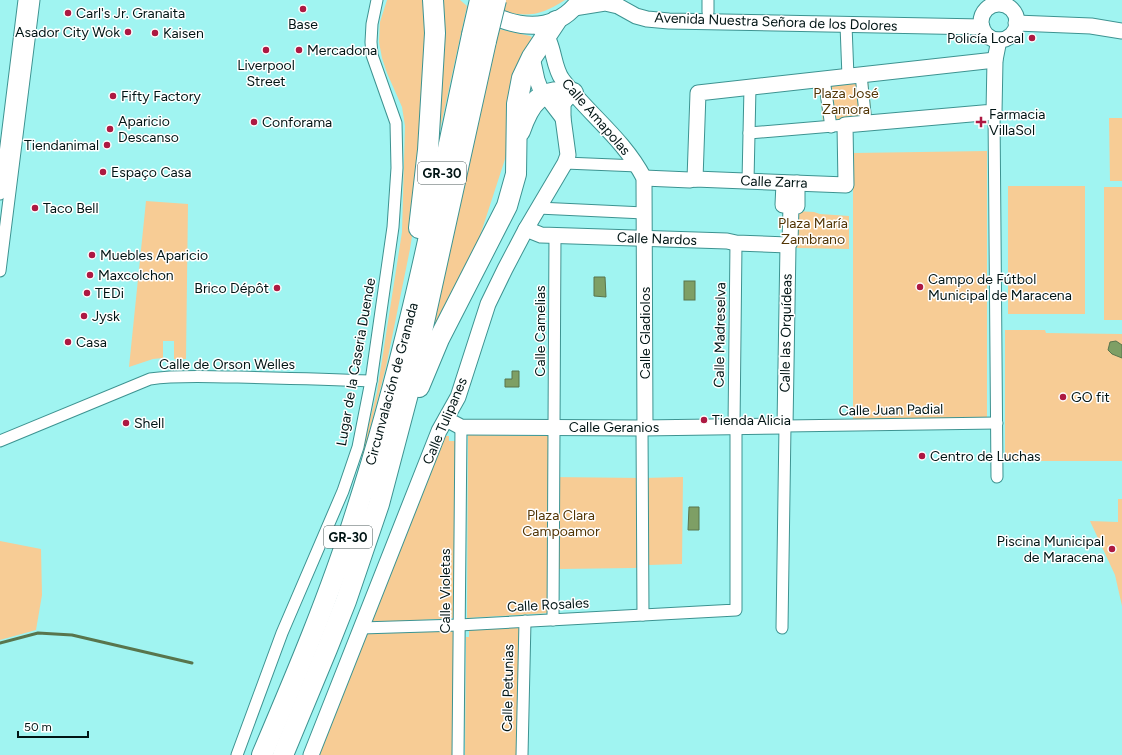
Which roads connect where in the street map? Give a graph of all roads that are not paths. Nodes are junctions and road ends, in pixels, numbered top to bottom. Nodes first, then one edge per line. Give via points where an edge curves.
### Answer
1 (24, 0) edge
2 (34, 0) edge
3 (433, 0) edge
4 (480, 0) edge
5 (496, 0) edge
6 (630, 0) edge
7 (378, 2) edge
8 (576, 4) edge
9 (708, 6) edge
10 (501, 19) dead end
11 (982, 22) junction
12 (1016, 23) junction
13 (846, 25) junction
14 (545, 27) junction
15 (1122, 31) edge
16 (479, 38) junction
17 (999, 40) junction
18 (532, 57) junction
19 (995, 60) junction
20 (854, 76) junction
21 (824, 79) junction
22 (750, 87) junction
23 (573, 93) junction
24 (544, 94) junction
25 (994, 112) junction
26 (563, 118) junction
27 (866, 123) junction
28 (838, 126) junction
29 (749, 133) junction
30 (517, 141) junction
31 (565, 163) junction
32 (641, 172) junction
33 (695, 178) junction
34 (748, 181) junction
35 (791, 183) junction
36 (0, 194) edge
37 (538, 208) junction
38 (644, 213) junction
39 (526, 230) junction
40 (555, 236) junction
41 (645, 238) junction
42 (736, 243) junction
43 (788, 245) junction
44 (0, 271) edge
45 (412, 311) junction
46 (371, 381) junction
47 (446, 419) junction
48 (997, 423) junction
49 (785, 426) junction
50 (461, 427) junction
51 (735, 427) junction
52 (554, 428) junction
53 (643, 428) junction
54 (398, 434) junction
55 (0, 441) edge
56 (997, 477) dead end
57 (736, 610) joint
58 (643, 615) junction
59 (553, 620) junction
60 (525, 621) junction
61 (459, 625) junction
62 (361, 628) junction
63 (782, 628) dead end
64 (237, 755) edge
65 (262, 755) edge
66 (283, 755) edge
67 (311, 755) edge
68 (458, 755) edge
69 (522, 755) edge

1 - 36 street
2 - 44 street
3 - 45 highway via 435,33 428,150 409,290
4 - 16 highway, Circunvalación de Granada / GR-30, bridge
5 - 16 highway, Circunvalación de Granada / GR-30, bridge
6 - 9 street, Avenida Nuestra Señora de los Dolores via 642,9 653,11
7 - 46 street, Lugar de la Caseria Duende via 372,24 372,55 396,123 397,168 393,227
8 - 13 street, Avenida Nuestra Señora de los Dolores via 605,3 618,6 636,16 669,21
8 - 14 main road
9 - 11 street, Avenida Nuestra Señora de los Dolores
10 - 14 main road via 522,25
11 - 12 street via 988,8 998,4 1011,10
11 - 13 street, Avenida Nuestra Señora de los Dolores
11 - 17 street via 988,36
12 - 15 street via 1091,26
12 - 17 street via 1016,28 1009,36
13 - 20 street
14 - 18 highway
14 - 23 street, Calle Amapolas via 561,78
16 - 45 highway, Circunvalación de Granada / GR-30
16 - 54 highway, Circunvalación de Granada / GR-30 via 426,312
17 - 19 street
18 - 24 street via 537,80
18 - 30 highway via 519,91
19 - 20 street
19 - 25 street
20 - 21 street
20 - 27 street
21 - 22 street
21 - 28 street
22 - 29 street
22 - 33 street via 698,93
23 - 24 highway via 563,91
23 - 26 street, Calle Tulipanes via 564,104
23 - 32 street, Calle Amapolas via 623,145
24 - 26 street
24 - 30 highway via 531,106 522,123
25 - 27 street
25 - 48 street
26 - 31 street, Calle Tulipanes via 568,155
27 - 28 street
28 - 29 street
28 - 35 street, Calle Zarra via 846,185
29 - 34 street
30 - 54 highway via 516,174 508,206 439,339 411,411
31 - 32 street
31 - 37 street, Calle Tulipanes
32 - 33 street, Calle Zarra via 690,180
32 - 38 street
33 - 34 street, Calle Zarra
34 - 35 street, Calle Zarra
35 - 43 street, Calle las Orquídeas via 797,206 791,206
37 - 38 street
37 - 39 street, Calle Tulipanes
38 - 41 street
39 - 40 street, Calle Nardos
39 - 47 street, Calle Tulipanes via 488,304 458,397
40 - 41 street, Calle Nardos
40 - 52 street, Calle Camelias
41 - 42 street, Calle Nardos
41 - 53 street, Calle Gladiolos
42 - 43 street, Calle Nardos
42 - 51 street, Calle Madreselva
43 - 49 street, Calle las Orquídeas
45 - 65 highway, Circunvalación de Granada / GR-30 via 370,468 343,552 316,626
46 - 55 street, Calle de Orson Welles via 312,378 150,379
46 - 64 street, Lugar de la Caseria Duende via 358,447 343,491 282,633
47 - 50 street, Calle Geranios
47 - 62 street, Calle Tulipanes
48 - 49 street, Calle Juan Padial
48 - 56 street
49 - 51 street, Calle Geranios
49 - 63 street, Calle las Orquídeas
50 - 52 street, Calle Geranios
50 - 61 street, Calle Violetas
51 - 53 street, Calle Geranios
51 - 57 street, Calle Madreselva
52 - 53 street, Calle Geranios
52 - 59 street
53 - 58 street
54 - 66 highway, Circunvalación de Granada / GR-30 via 379,504 348,595
57 - 58 street, Calle Rosales
58 - 59 street, Calle Rosales
59 - 60 street, Calle Rosales
60 - 61 street, Calle Rosales
60 - 69 street, Calle Petunias
61 - 62 street, Calle Rosales
61 - 68 street, Calle Violetas
62 - 67 street, Calle Tulipanes

